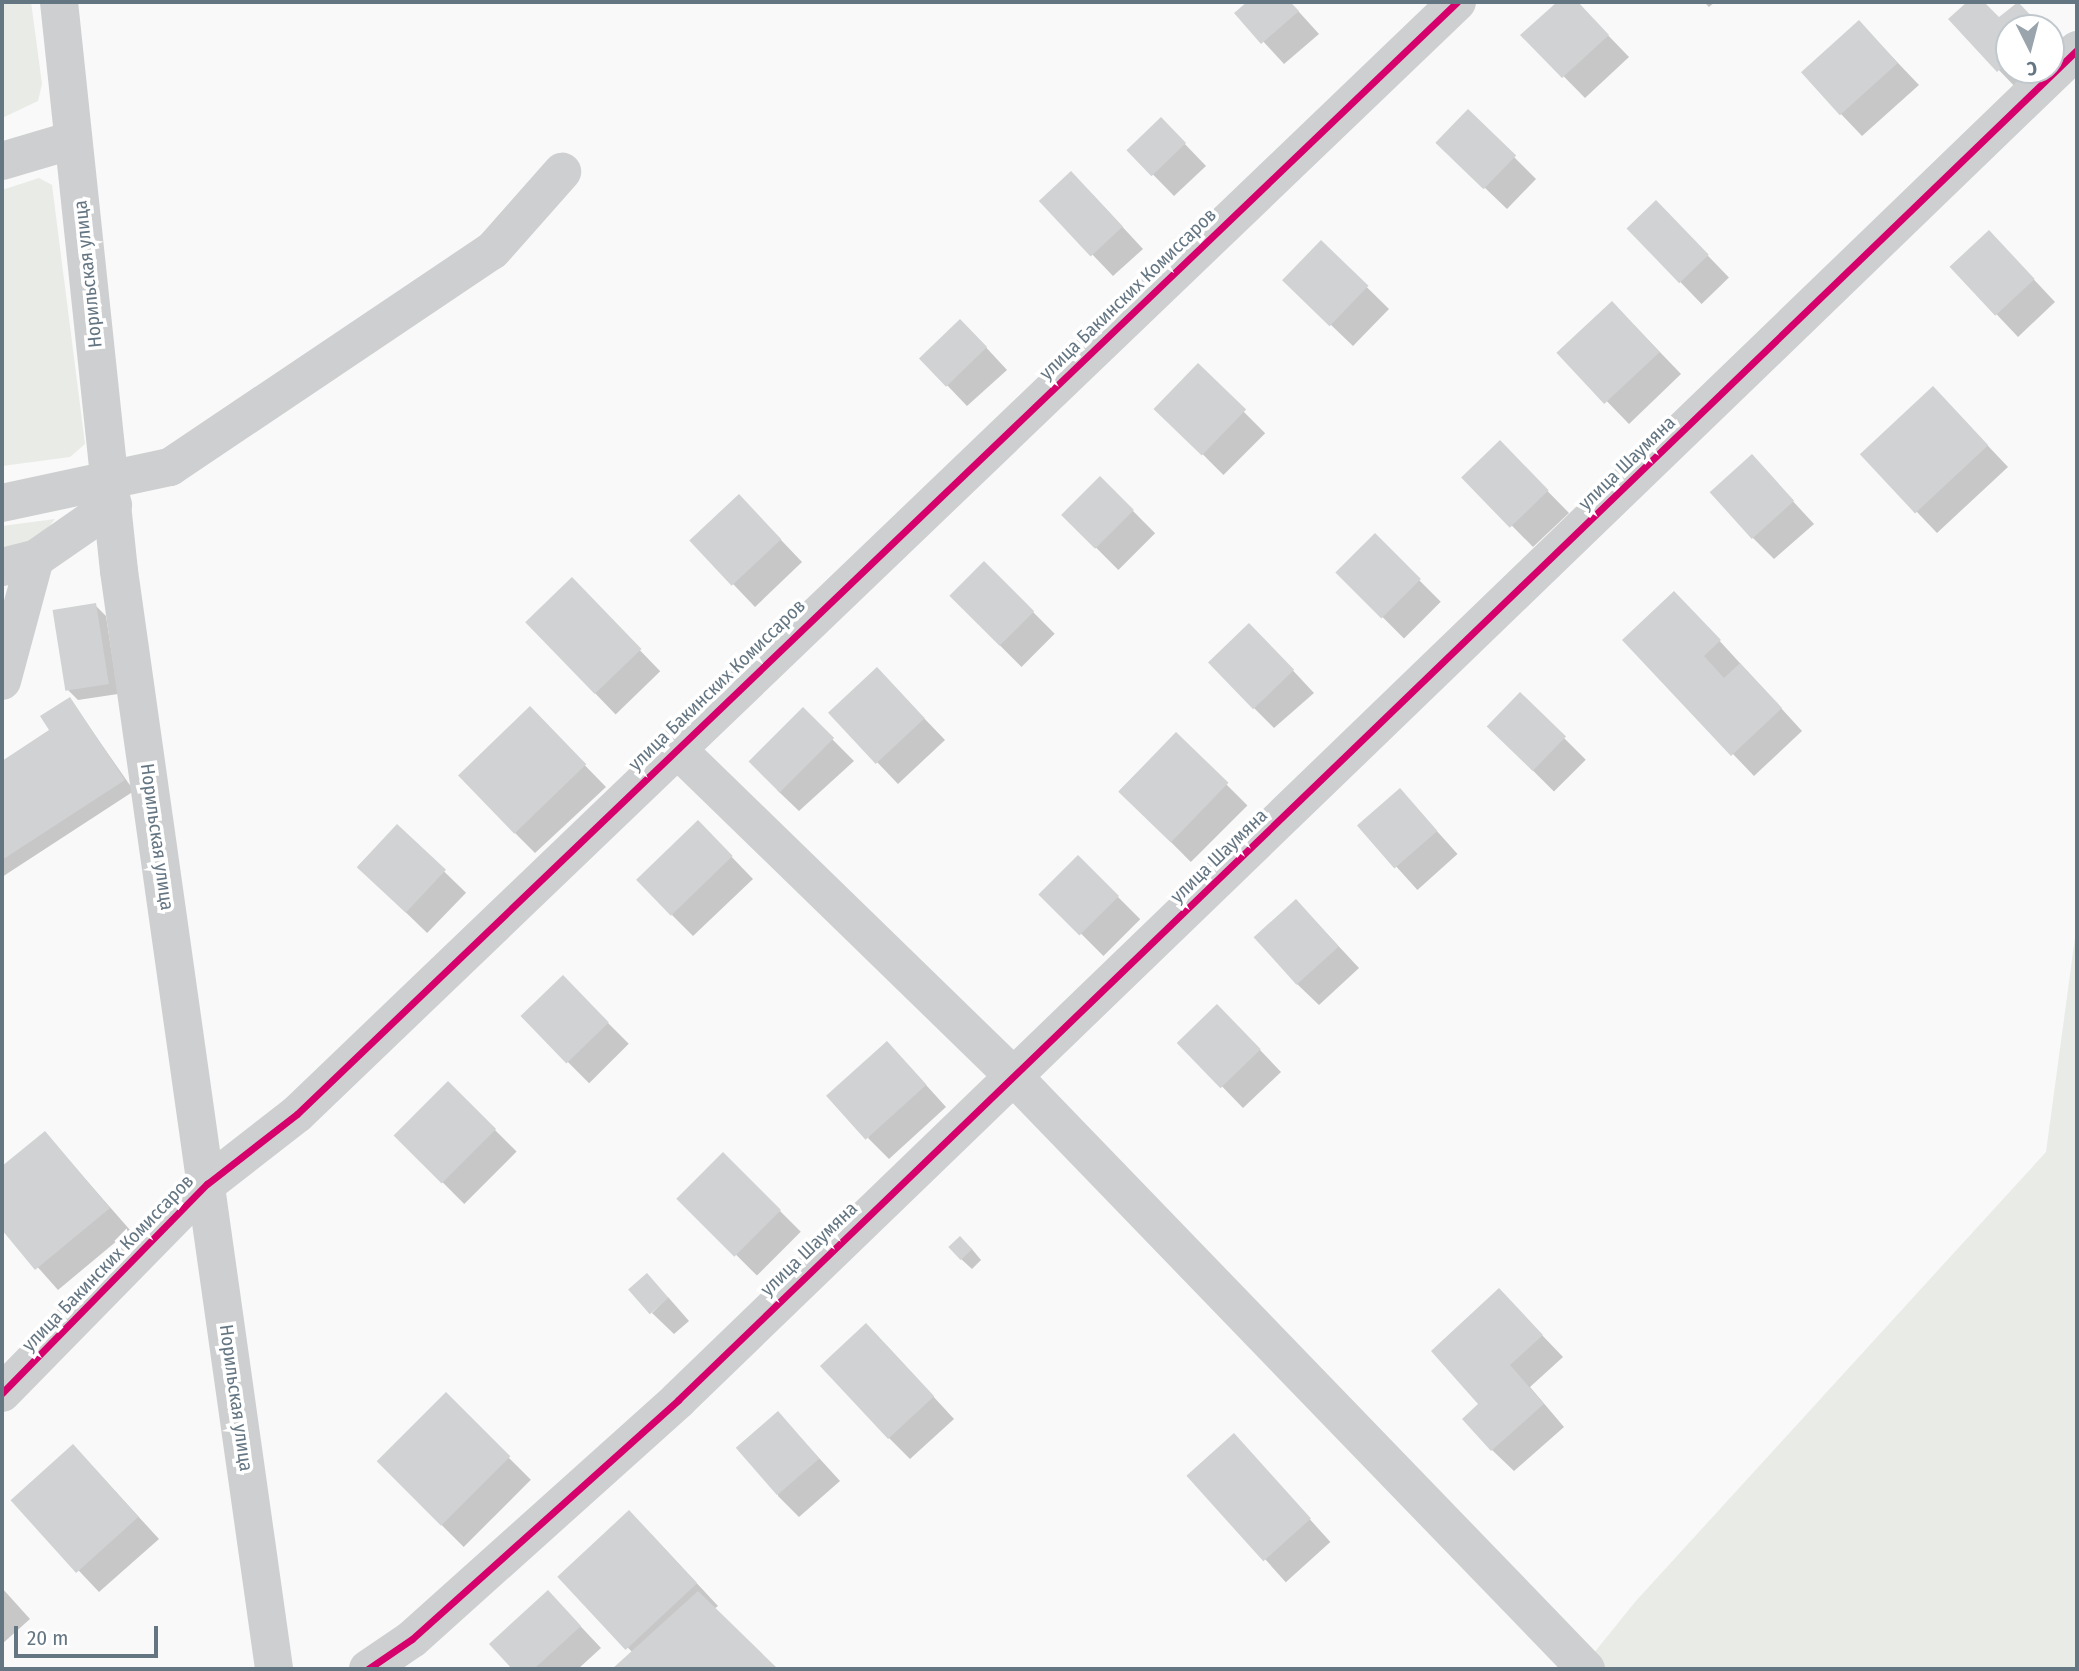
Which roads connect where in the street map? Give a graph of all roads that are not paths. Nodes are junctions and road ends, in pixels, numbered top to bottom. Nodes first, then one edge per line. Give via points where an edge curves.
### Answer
1 (59, 2) edge
2 (1457, 2) edge
3 (2077, 50) edge
4 (73, 140) junction
5 (2, 161) edge
6 (562, 172) dead end
7 (112, 492) junction
8 (2, 503) edge
9 (19, 563) edge
10 (2, 681) edge
11 (675, 747) junction
12 (1010, 1073) junction
13 (207, 1184) junction
14 (2, 1393) edge
15 (274, 1669) edge
16 (368, 1669) edge
17 (1586, 1669) edge

1 - 4 street, Норильская улица
2 - 11 street, улица Бакинских Комиссаров
3 - 12 street, улица Шаумяна
4 - 5 street
4 - 7 street, Норильская улица
6 - 7 street via 480,259 170,467
7 - 8 street
7 - 9 street
7 - 13 street, Норильская улица
9 - 10 street
11 - 12 street
11 - 13 street, улица Бакинских Комиссаров via 297,1114
12 - 16 street, улица Шаумяна via 678,1400 412,1639
12 - 17 street
13 - 14 street, улица Бакинских Комиссаров
13 - 15 street, Норильская улица

